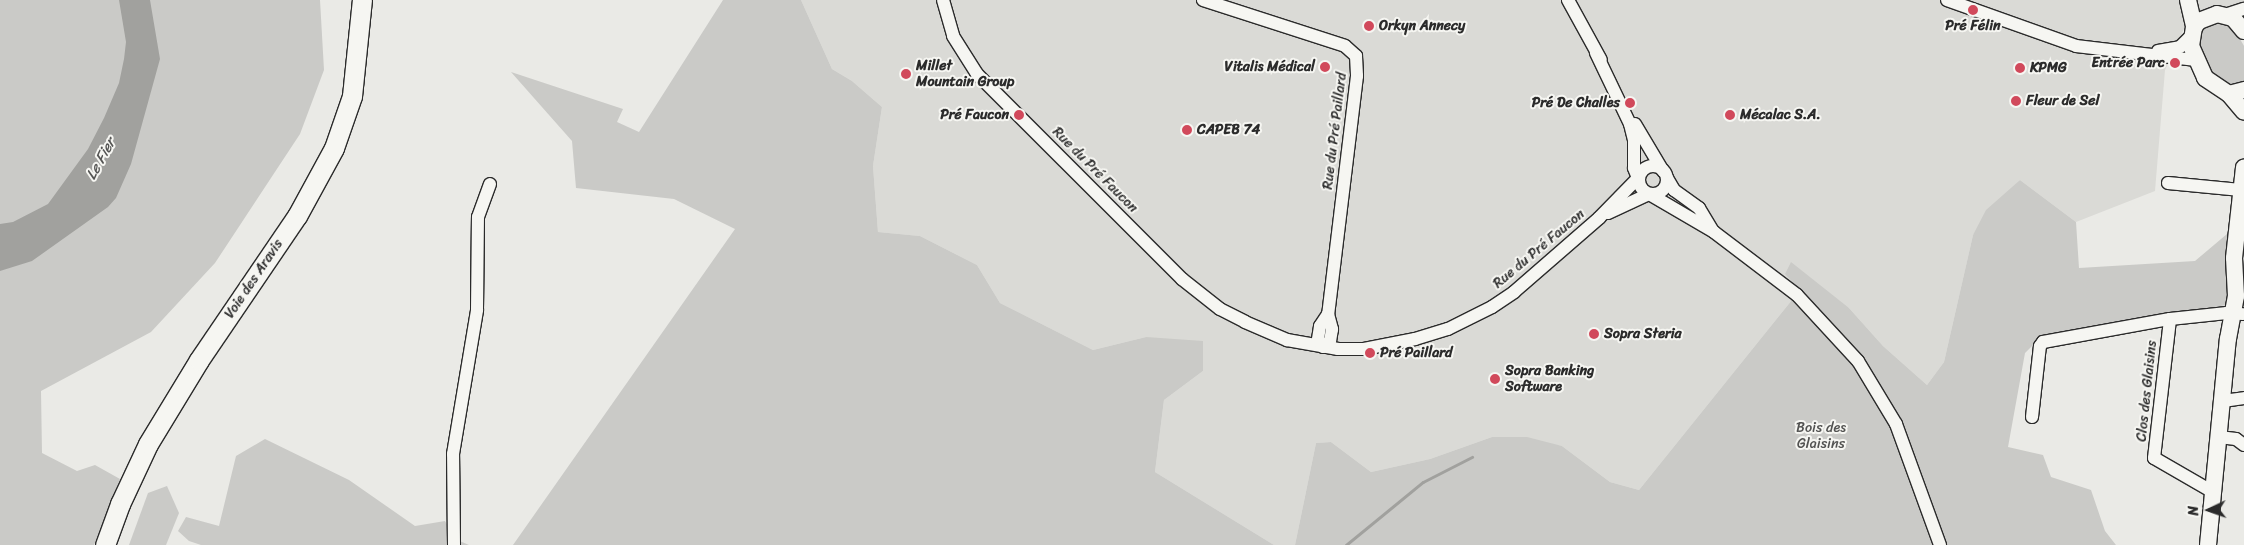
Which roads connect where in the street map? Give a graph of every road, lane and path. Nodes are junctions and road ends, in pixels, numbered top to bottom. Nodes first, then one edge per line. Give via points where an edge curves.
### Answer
1 (362, 0) edge
2 (374, 0) edge
3 (943, 0) edge
4 (1203, 0) edge
5 (1947, 0) edge
6 (2188, 0) edge
7 (2199, 0) edge
8 (1570, 2) edge
9 (2244, 10) edge
10 (2221, 14) junction
11 (2244, 31) edge
12 (2192, 32) junction
13 (2148, 52) junction
14 (1596, 53) junction
15 (2196, 60) junction
16 (2236, 92) edge
17 (2244, 112) edge
18 (2244, 168) edge
19 (1665, 174) junction
20 (1638, 178) junction
21 (2168, 183) dead end
22 (490, 184) dead end
23 (2241, 190) junction
24 (1650, 194) junction
25 (1599, 218) junction
26 (1714, 232) junction
27 (2238, 243) junction
28 (2244, 281) edge
29 (2240, 312) edge
30 (2170, 319) junction
31 (1323, 343) junction
32 (2244, 398) edge
33 (2223, 401) junction
34 (2032, 417) dead end
35 (2219, 437) junction
36 (2244, 445) edge
37 (2212, 492) junction
38 (2206, 540) edge
39 (454, 542) edge
40 (106, 545) edge
41 (118, 545) edge
42 (1940, 545) edge

1 - 40 highway, Voie des Aravis via 352,96 334,148 296,216 199,360 148,444 120,504
2 - 41 highway, Voie des Aravis via 367,82 345,153 310,216 174,422 147,471
3 - 31 street, Rue du Pré Faucon via 956,44 982,79 1182,279 1220,309 1262,329
4 - 31 street, Rue du Pré Paillard via 1345,46 1356,56 1358,76
5 - 13 street via 2076,46
6 - 12 main road
7 - 10 main road
8 - 14 street
9 - 10 street
10 - 11 main road via 2233,18
10 - 12 main road via 2200,21
12 - 13 street via 2180,47
12 - 15 main road
13 - 15 street
14 - 19 street
14 - 20 street via 1630,124
15 - 16 main road via 2211,85
16 - 17 main road
18 - 23 main road
19 - 20 street via 1650,166 1642,170
19 - 24 street via 1664,188
19 - 26 street via 1674,190 1699,208
20 - 24 street via 1640,186
20 - 25 street, Rue du Pré Faucon
21 - 23 street
22 - 39 street via 478,217 477,310 453,454
23 - 27 main road
24 - 25 street, Rue du Pré Faucon
24 - 26 street
25 - 31 street, Rue du Pré Faucon via 1514,292 1492,307 1437,333 1385,344
26 - 42 street via 1797,295 1858,360 1896,424
27 - 28 main road
27 - 29 main road
29 - 30 street, Clos des Glaisins
29 - 33 main road via 2226,369
30 - 34 street, Clos des Glaisins via 2043,342
30 - 37 street, Clos des Glaisins via 2154,458
32 - 33 street
33 - 35 main road
35 - 36 street via 2236,439
35 - 37 main road
37 - 38 main road

